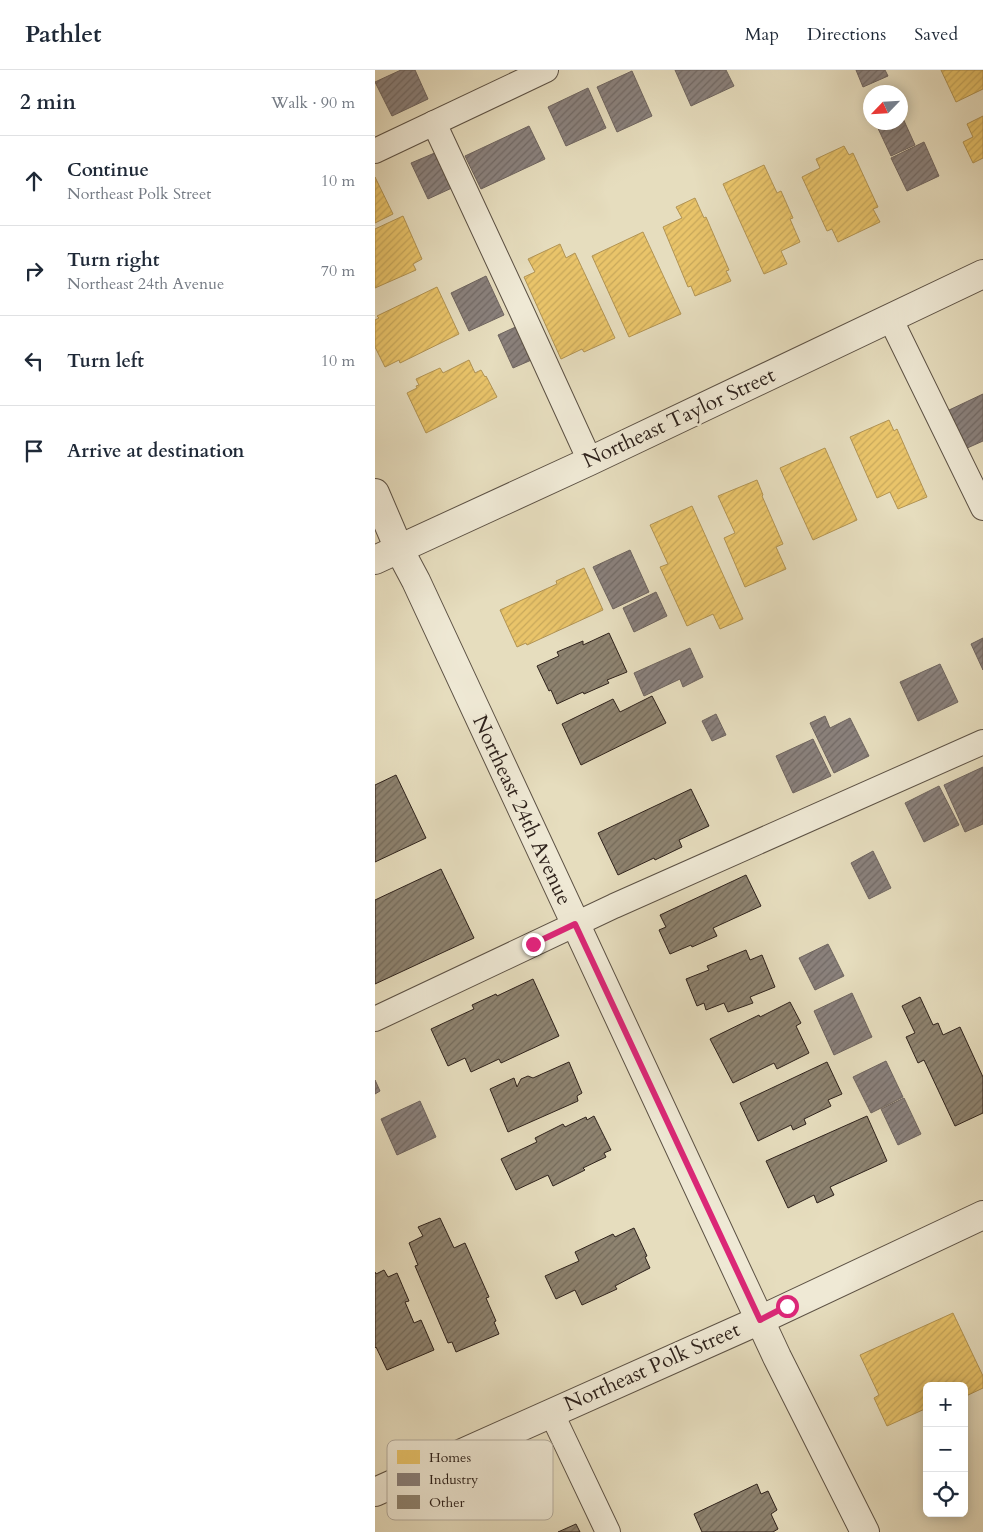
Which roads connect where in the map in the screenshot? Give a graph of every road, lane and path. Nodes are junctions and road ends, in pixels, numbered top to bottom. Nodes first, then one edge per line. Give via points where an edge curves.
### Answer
1 (546, 70) edge
2 (434, 123) junction
3 (375, 151) edge
4 (983, 274) edge
5 (890, 318) junction
6 (589, 461) junction
7 (375, 493) edge
8 (983, 508) edge
9 (399, 549) junction
10 (375, 560) edge
11 (983, 742) edge
12 (575, 924) junction
13 (375, 1019) edge
14 (983, 1215) edge
15 (760, 1320) junction
16 (551, 1412) junction
17 (489, 1440) edge
18 (387, 1487) edge
19 (375, 1492) edge
20 (608, 1532) edge
21 (865, 1532) edge

1 - 2 lane
2 - 3 lane
2 - 6 lane
4 - 5 street, Northeast Taylor Street
5 - 6 street, Northeast Taylor Street
5 - 8 lane
6 - 9 street, Northeast Taylor Street
7 - 9 street, Northeast 24th Avenue
9 - 10 street, Northeast Taylor Street
9 - 12 street, Northeast 24th Avenue
11 - 12 lane
12 - 13 lane
12 - 15 street, Northeast 24th Avenue
14 - 15 street, Northeast Polk Street
15 - 16 street, Northeast Polk Street
15 - 21 street, Northeast 24th Avenue
16 - 17 street, Northeast Polk Street
16 - 20 lane
18 - 19 street, Northeast Polk Street

